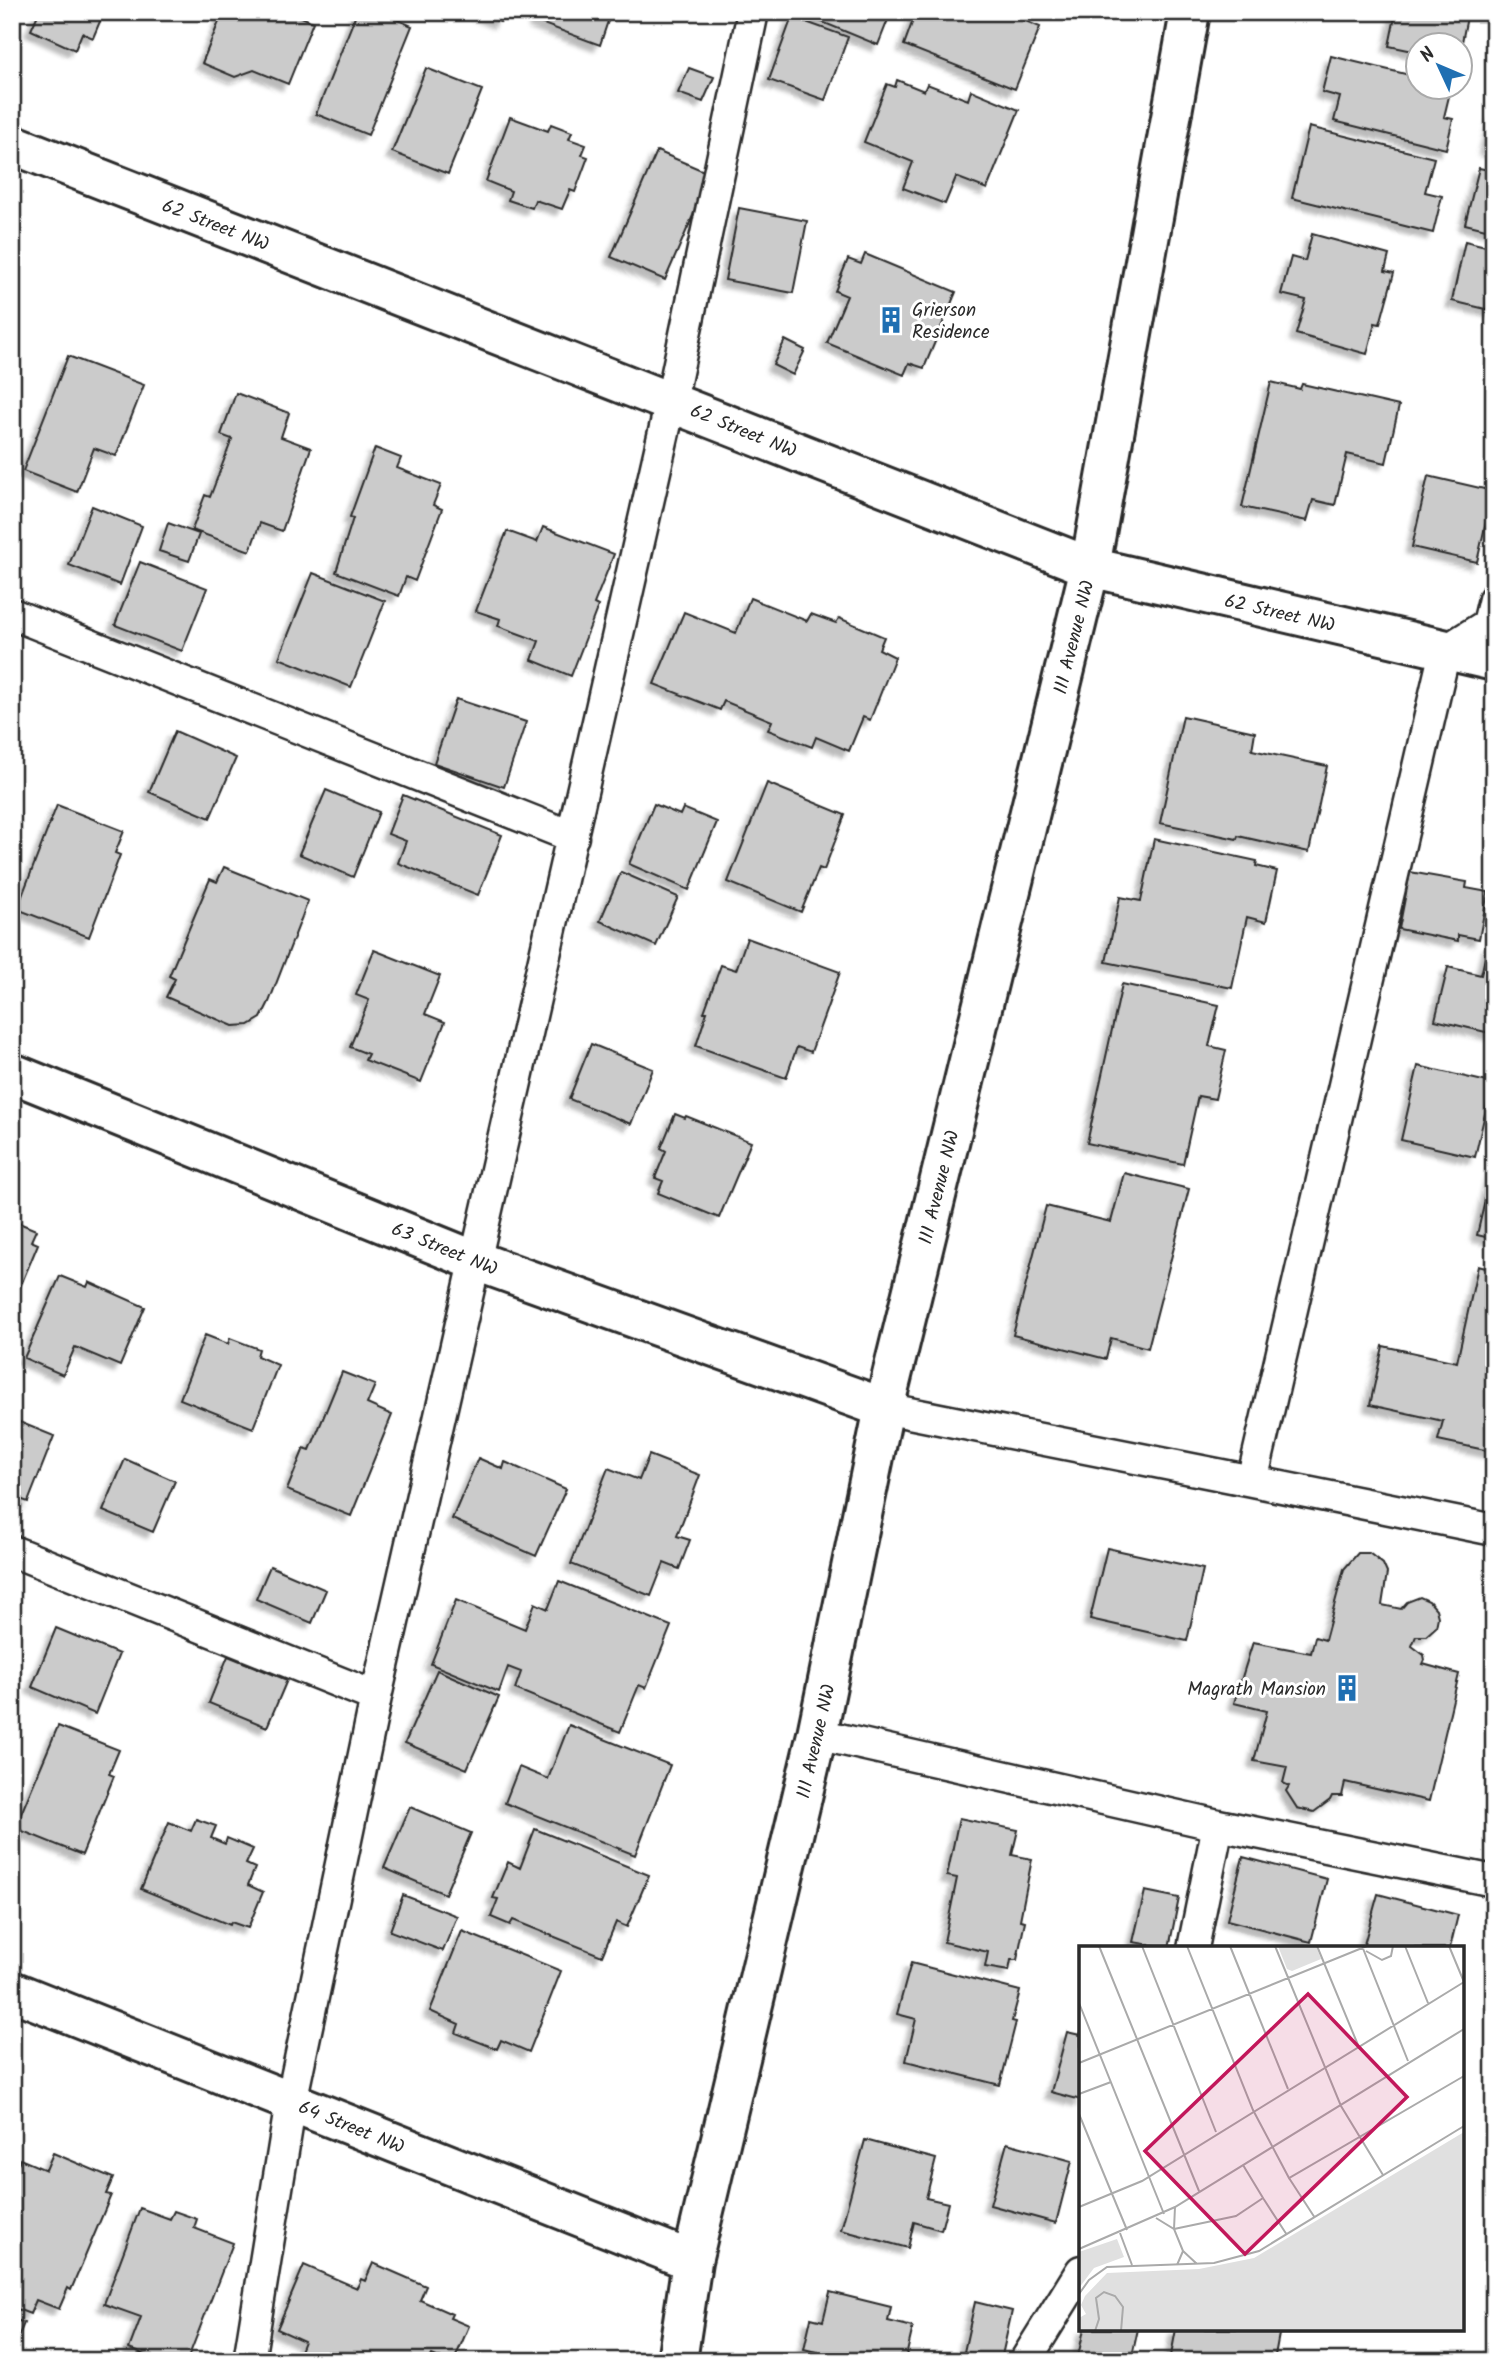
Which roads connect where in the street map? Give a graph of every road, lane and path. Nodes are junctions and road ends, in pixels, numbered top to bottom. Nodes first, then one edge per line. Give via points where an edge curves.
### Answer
1 (753, 12) edge
2 (1190, 12) edge
3 (12, 144) edge
4 (671, 401) junction
5 (1090, 567) junction
6 (1494, 599) edge
7 (12, 614) edge
8 (1445, 651) junction
9 (1494, 662) edge
10 (573, 836) junction
11 (12, 1073) edge
12 (477, 1261) junction
13 (884, 1408) junction
14 (1252, 1481) junction
15 (1494, 1530) edge
16 (12, 1551) edge
17 (376, 1697) junction
18 (817, 1734) junction
19 (1218, 1825) junction
20 (1494, 1881) edge
21 (1193, 1946) edge
22 (12, 1991) edge
23 (291, 2102) junction
24 (692, 2261) junction
25 (1079, 2274) edge
26 (249, 2361) edge
27 (677, 2361) edge
28 (1025, 2361) edge

1 - 4 lane
2 - 5 street, 111 Avenue NW
3 - 4 street, 62 Street NW
4 - 5 street, 62 Street NW
4 - 10 lane
5 - 8 street, 62 Street NW
5 - 13 street, 111 Avenue NW
6 - 8 lane via 1488,624
7 - 10 lane
8 - 9 street, 62 Street NW
8 - 14 lane
10 - 12 lane
11 - 12 street, 63 Street NW
12 - 13 street, 63 Street NW
12 - 17 lane
13 - 14 lane
13 - 18 street, 111 Avenue NW
14 - 15 lane
16 - 17 lane
17 - 23 lane
18 - 19 lane
18 - 24 street, 111 Avenue NW
19 - 20 lane
19 - 21 lane
22 - 23 street, 64 Street NW
23 - 24 street, 64 Street NW
23 - 26 lane
24 - 27 street, 111 Avenue NW
25 - 28 lane

